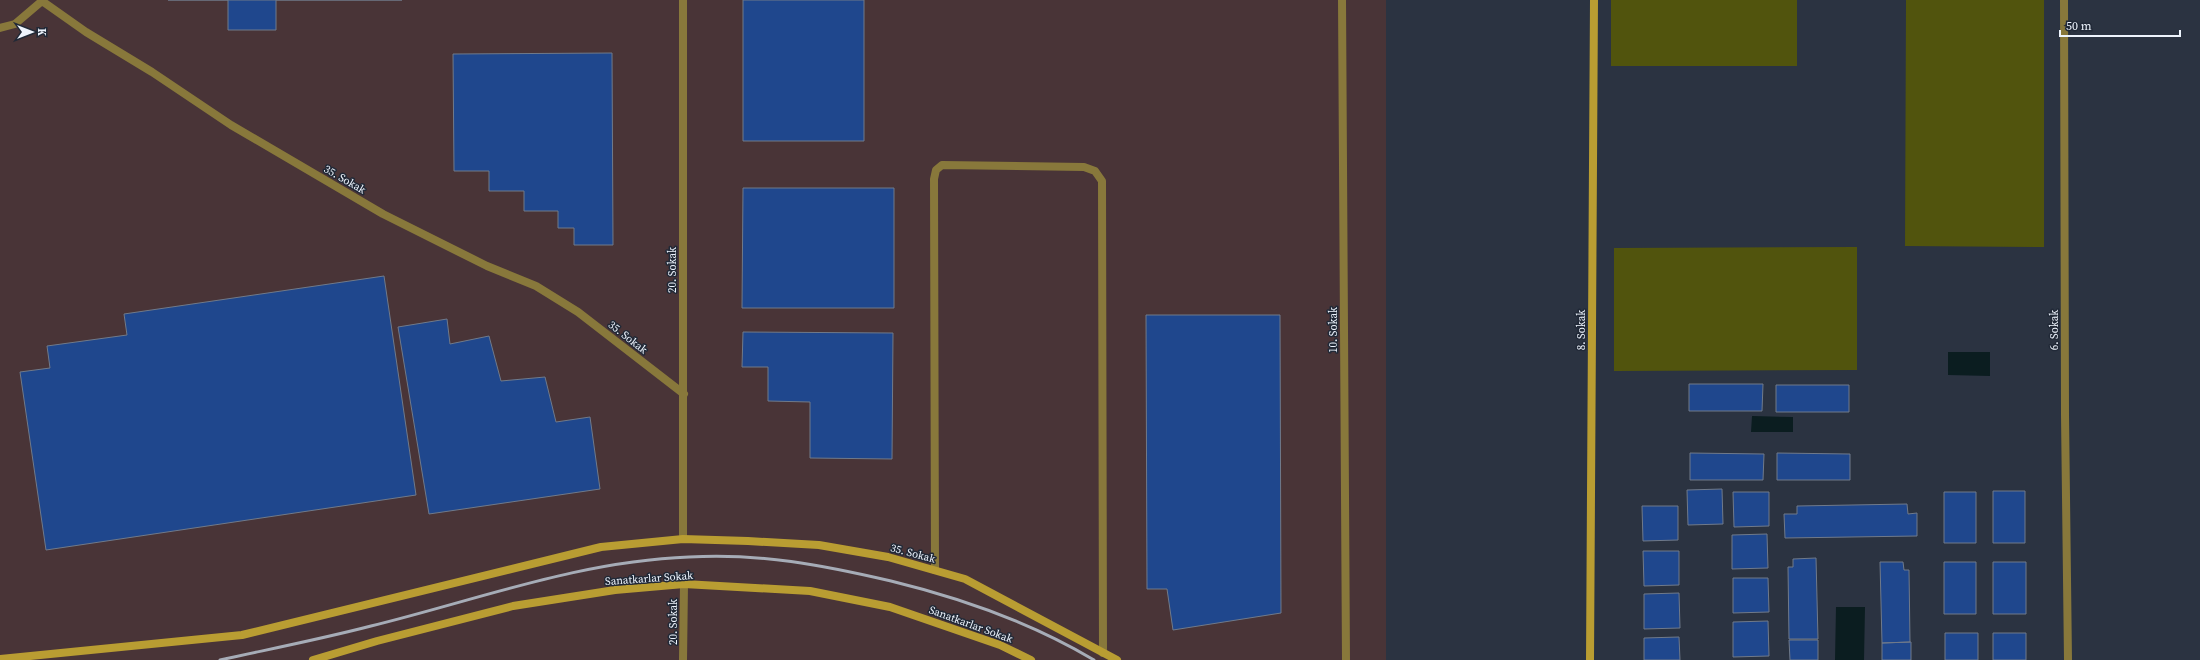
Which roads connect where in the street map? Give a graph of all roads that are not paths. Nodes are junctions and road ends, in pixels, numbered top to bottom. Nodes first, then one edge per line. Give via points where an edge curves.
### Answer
1 (43, 0) edge
2 (683, 0) edge
3 (1342, 0) edge
4 (1594, 0) edge
5 (2064, 0) edge
6 (0, 28) edge
7 (684, 394) junction
8 (683, 539) junction
9 (935, 570) junction
10 (684, 584) junction
11 (1104, 653) junction
12 (0, 659) edge
13 (313, 660) edge
14 (683, 660) edge
15 (1031, 660) edge
16 (1117, 660) edge
17 (1346, 660) edge
18 (1590, 660) edge
19 (2068, 660) edge

1 - 6 street, 35. Sokak via 15,24
1 - 7 street, 35. Sokak via 86,32 231,125 383,214 487,266 536,286 578,312
2 - 7 street, 20. Sokak
3 - 17 street, 10. Sokak
4 - 18 street, 8. Sokak
5 - 19 street, 6. Sokak
7 - 8 street, 20. Sokak
8 - 9 street, 35. Sokak via 819,545 888,557
8 - 12 street, 35. Sokak via 601,547 242,635
9 - 11 street, 35. Sokak via 965,578
9 - 11 street via 936,170 942,164 1084,167 1096,171 1102,181
10 - 13 street, Sanatkarlar Sokak via 615,590 513,606
10 - 14 street, 20. Sokak
10 - 15 street, Sanatkarlar Sokak via 810,591 890,607 1000,644
11 - 16 street, 35. Sokak

